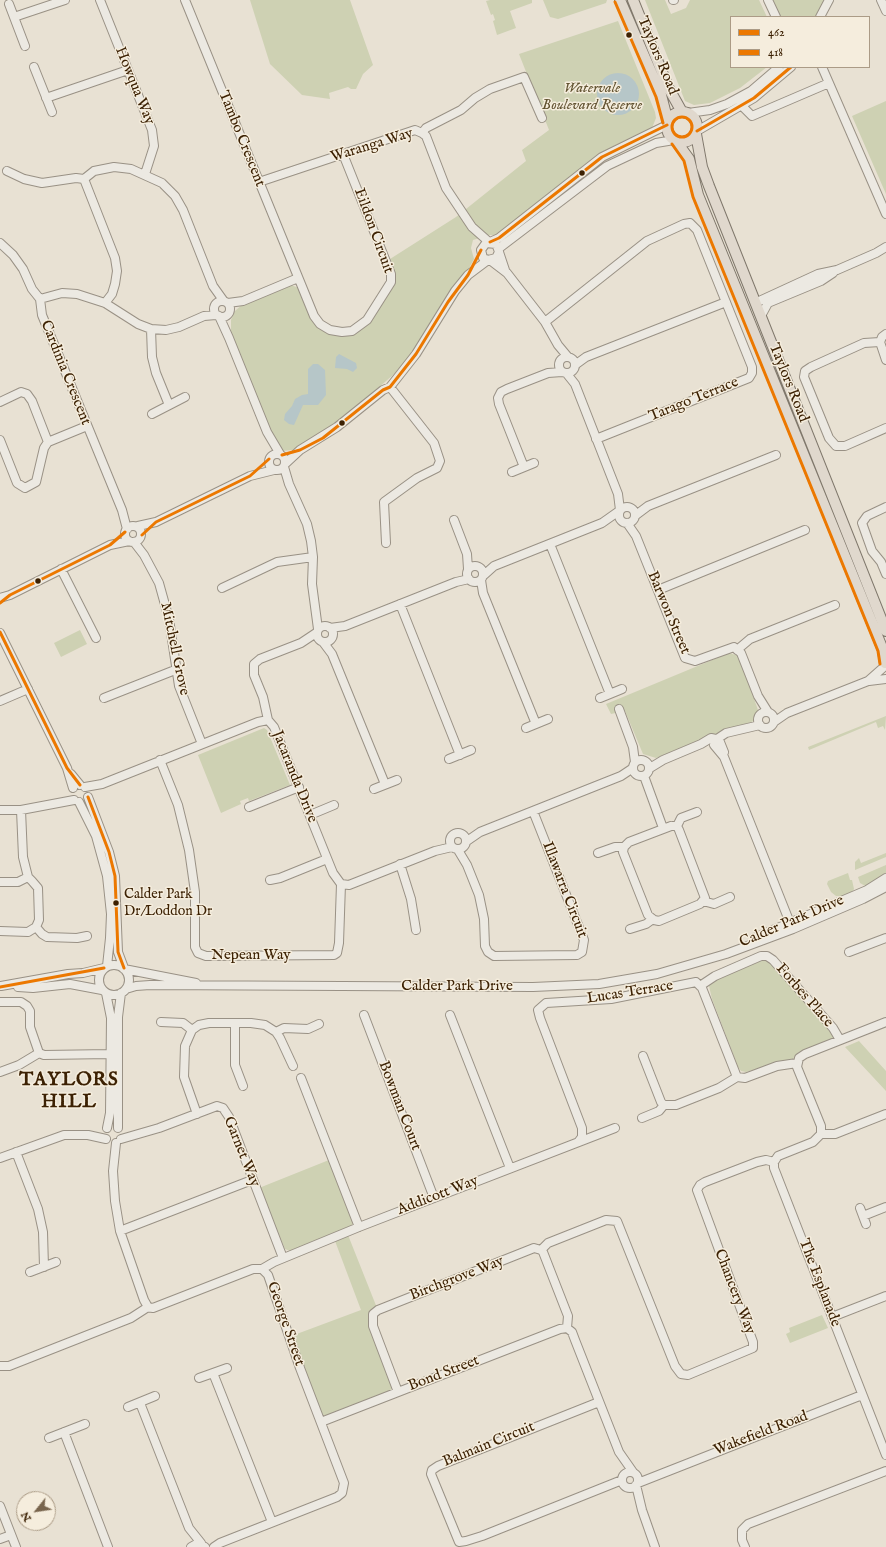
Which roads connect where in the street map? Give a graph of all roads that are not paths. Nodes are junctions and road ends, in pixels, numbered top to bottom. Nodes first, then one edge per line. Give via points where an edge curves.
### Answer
1 (65, 0) edge
2 (100, 0) edge
3 (184, 0) edge
4 (633, 0) edge
5 (768, 0) edge
6 (829, 0) edge
7 (881, 0) edge
8 (621, 1) edge
9 (9, 4) dead end
10 (886, 11) edge
11 (776, 16) edge
12 (821, 16) edge
13 (14, 17) junction
14 (25, 46) dead end
15 (34, 67) dead end
16 (778, 68) edge
17 (789, 68) edge
18 (822, 68) edge
19 (128, 70) junction
20 (829, 83) junction
21 (46, 98) junction
22 (742, 106) junction
23 (52, 112) dead end
24 (685, 113) junction
25 (542, 118) dead end
26 (667, 124) junction
27 (696, 132) junction
28 (422, 133) junction
29 (675, 141) junction
30 (343, 154) junction
31 (7, 171) dead end
32 (145, 174) junction
33 (84, 179) junction
34 (259, 182) junction
35 (886, 214) edge
36 (472, 227) junction
37 (490, 242) junction
38 (0, 243) edge
39 (886, 246) edge
40 (481, 249) junction
41 (499, 250) junction
42 (886, 251) edge
43 (876, 253) junction
44 (489, 260) junction
45 (837, 270) junction
46 (507, 273) junction
47 (468, 275) junction
48 (298, 278) junction
49 (40, 299) junction
50 (726, 302) junction
51 (755, 302) junction
52 (105, 303) junction
53 (222, 309) junction
54 (761, 316) junction
55 (545, 322) junction
56 (151, 329) junction
57 (752, 330) junction
58 (886, 334) edge
59 (880, 342) junction
60 (886, 360) edge
61 (567, 365) junction
62 (390, 387) junction
63 (185, 397) dead end
64 (0, 402) edge
65 (169, 405) junction
66 (152, 414) dead end
67 (87, 426) junction
68 (886, 428) edge
69 (267, 432) junction
70 (596, 439) junction
71 (0, 440) edge
72 (48, 442) junction
73 (776, 455) dead end
74 (270, 458) junction
75 (281, 463) junction
76 (534, 463) dead end
77 (524, 467) junction
78 (512, 472) dead end
79 (250, 476) junction
80 (886, 507) edge
81 (627, 515) junction
82 (454, 520) dead end
83 (156, 522) junction
84 (131, 528) junction
85 (805, 530) dead end
86 (136, 539) junction
87 (386, 543) dead end
88 (550, 544) junction
89 (110, 545) junction
90 (313, 557) junction
91 (62, 569) junction
92 (475, 574) junction
93 (886, 574) edge
94 (222, 588) dead end
95 (658, 590) junction
96 (10, 595) junction
97 (0, 598) edge
98 (0, 603) edge
99 (400, 604) junction
100 (835, 605) dead end
101 (886, 631) edge
102 (0, 633) edge
103 (325, 634) junction
104 (96, 638) dead end
105 (737, 650) junction
106 (886, 666) edge
107 (175, 670) junction
108 (886, 679) edge
109 (868, 681) junction
110 (28, 689) junction
111 (622, 689) dead end
112 (610, 694) junction
113 (104, 698) dead end
114 (600, 698) dead end
115 (0, 701) edge
116 (619, 709) dead end
117 (787, 713) junction
118 (764, 716) junction
119 (548, 719) dead end
120 (268, 720) junction
121 (774, 722) junction
122 (536, 724) junction
123 (526, 728) dead end
124 (717, 742) junction
125 (202, 744) junction
126 (471, 750) dead end
127 (460, 755) junction
128 (449, 759) dead end
129 (160, 760) junction
130 (641, 767) junction
131 (397, 780) dead end
132 (385, 784) junction
133 (299, 787) junction
134 (374, 788) dead end
135 (80, 793) junction
136 (334, 804) dead end
137 (249, 807) dead end
138 (0, 810) edge
139 (21, 810) junction
140 (533, 811) junction
141 (697, 812) dead end
142 (310, 814) junction
143 (677, 826) junction
144 (663, 828) junction
145 (459, 844) junction
146 (624, 847) junction
147 (598, 853) dead end
148 (328, 859) junction
149 (400, 864) junction
150 (28, 877) junction
151 (886, 878) edge
152 (270, 880) dead end
153 (0, 882) edge
154 (341, 884) junction
155 (886, 887) edge
156 (862, 896) junction
157 (730, 898) dead end
158 (703, 901) junction
159 (653, 919) junction
160 (792, 926) junction
161 (36, 927) junction
162 (630, 929) dead end
163 (416, 930) dead end
164 (0, 931) edge
165 (87, 936) dead end
166 (886, 938) edge
167 (849, 952) dead end
168 (106, 967) junction
169 (124, 969) junction
170 (1, 986) edge
171 (700, 986) junction
172 (215, 987) junction
173 (104, 991) junction
174 (124, 991) junction
175 (0, 1002) edge
176 (364, 1015) dead end
177 (450, 1015) dead end
178 (161, 1022) dead end
179 (886, 1022) edge
180 (235, 1023) junction
181 (319, 1024) dead end
182 (192, 1030) junction
183 (276, 1032) junction
184 (840, 1040) junction
185 (39, 1053) junction
186 (110, 1054) junction
187 (643, 1056) dead end
188 (797, 1062) junction
189 (293, 1066) dead end
190 (0, 1072) edge
191 (737, 1077) junction
192 (301, 1078) dead end
193 (243, 1086) dead end
194 (664, 1105) junction
195 (197, 1114) junction
196 (886, 1114) edge
197 (642, 1118) dead end
198 (615, 1128) dead end
199 (821, 1134) junction
200 (113, 1135) junction
201 (579, 1141) junction
202 (16, 1152) junction
203 (0, 1158) edge
204 (774, 1162) junction
205 (510, 1168) junction
206 (252, 1180) junction
207 (434, 1198) junction
208 (886, 1207) edge
209 (860, 1208) dead end
210 (359, 1227) junction
211 (120, 1231) junction
212 (541, 1250) junction
213 (283, 1258) junction
214 (56, 1262) dead end
215 (44, 1267) junction
216 (262, 1270) junction
217 (30, 1272) dead end
218 (886, 1296) edge
219 (148, 1307) junction
220 (832, 1317) junction
221 (567, 1328) junction
222 (0, 1366) edge
223 (227, 1368) dead end
224 (213, 1373) junction
225 (199, 1378) dead end
226 (398, 1392) junction
227 (862, 1395) junction
228 (155, 1396) dead end
229 (600, 1402) junction
230 (140, 1403) junction
231 (128, 1407) dead end
232 (321, 1422) junction
233 (85, 1424) dead end
234 (64, 1432) junction
235 (49, 1438) dead end
236 (619, 1452) junction
237 (886, 1455) edge
238 (886, 1471) edge
239 (634, 1473) junction
240 (660, 1473) junction
241 (624, 1483) junction
242 (637, 1484) junction
243 (0, 1506) edge
244 (642, 1510) junction
245 (272, 1522) junction
246 (189, 1528) junction
247 (11, 1535) junction
248 (0, 1539) edge
249 (203, 1545) edge
250 (217, 1545) edge
251 (191, 1546) edge
252 (16, 1547) edge
253 (108, 1547) edge
254 (655, 1547) edge
255 (745, 1547) edge

1 - 13 street
2 - 19 street, Howqua Way
3 - 34 street, Tambo Crescent
4 - 24 main road, Taylors Road via 668,87
5 - 11 street
6 - 12 street
7 - 10 street
8 - 26 main road, Taylors Road via 660,95
9 - 13 street
13 - 14 street
15 - 21 street
16 - 24 street via 751,91 727,104 716,109
17 - 22 street via 774,83
18 - 20 street
19 - 21 street
19 - 32 street, Howqua Way via 152,130 153,156
20 - 22 street via 752,116
20 - 35 street
21 - 23 street
22 - 27 street
24 - 26 main road via 673,115
24 - 27 main road via 694,118
25 - 28 street, Waranga Way via 524,77 490,89 460,110 426,128
26 - 29 main road via 668,132
26 - 37 street via 602,158 499,238
27 - 29 main road via 693,138 685,142
27 - 51 main road, Taylors Road via 705,176
28 - 30 street, Waranga Way via 414,130
28 - 36 street via 426,136 446,188
29 - 41 street via 656,144 607,166
29 - 57 main road, Taylors Road via 689,159 698,194
30 - 34 street, Waranga Way
30 - 48 street, Eildon Circuit via 391,274 391,282 367,320 359,328 342,332 330,330 320,324
31 - 33 street via 24,179 42,183
32 - 33 street via 114,167 94,171
32 - 53 street via 162,182 179,203
33 - 52 street via 115,258 115,284 112,294
34 - 48 street, Tambo Crescent
36 - 37 street
36 - 40 street
37 - 40 street via 484,244
37 - 41 street via 496,244
38 - 49 street, Cardinia Crescent via 23,269 32,289
39 - 43 street
40 - 44 street via 483,258
40 - 47 street
41 - 44 street via 496,258
41 - 46 street
42 - 43 street
43 - 45 street
44 - 46 street
44 - 47 street
45 - 51 street via 818,274
45 - 54 street via 821,281 768,303
46 - 55 street
47 - 62 street via 451,296 416,354
48 - 53 street
49 - 52 street via 62,293 77,294
49 - 67 street, Cardinia Crescent via 42,315
50 - 55 street, Tarago Terrace via 697,230 690,223 647,241
50 - 61 street
50 - 70 street, Tarago Terrace via 752,367 749,378
51 - 54 main road, Taylors Road
51 - 57 main road via 750,312
52 - 56 street via 138,324
53 - 56 street via 179,327 166,330
53 - 69 street via 229,338
54 - 101 main road, Taylors Road
55 - 61 street
56 - 65 street via 152,357
57 - 106 main road, Taylors Road via 881,645
58 - 59 street
59 - 60 street
59 - 68 street via 864,343 815,364 805,371 805,382 833,444 845,446
61 - 70 street
61 - 77 street via 504,390 498,398
62 - 75 street via 323,438
62 - 87 street via 434,443 440,461 437,468 417,478 384,502
63 - 65 street
64 - 72 street via 21,392 27,394
65 - 66 street
67 - 72 street
67 - 84 street, Cardinia Crescent
69 - 74 street
69 - 75 street
70 - 81 street
71 - 72 street via 17,483 25,488 36,482 44,448
73 - 81 street
74 - 75 street
74 - 75 street via 269,464
74 - 79 street
75 - 79 street
75 - 90 street via 307,524
76 - 77 street
77 - 78 street
79 - 83 street
80 - 93 street via 867,516 862,523 872,551
81 - 88 street
81 - 95 street, Barwon Street
82 - 92 street
83 - 84 street
83 - 86 street
84 - 86 street via 141,530
84 - 86 street via 126,537
84 - 89 street
85 - 95 street
86 - 89 street
86 - 107 street, Mitchell Grove via 159,583 165,602
88 - 92 street
88 - 112 street
89 - 91 street
90 - 94 street via 277,562
90 - 103 street via 312,584 316,612
91 - 96 street
91 - 104 street
92 - 99 street
92 - 122 street
95 - 105 street, Barwon Street via 681,649 688,660 695,661 734,647
96 - 97 street
96 - 98 street
99 - 103 street
99 - 127 street
100 - 105 street via 750,639
102 - 110 street
103 - 120 street via 260,659 254,664 254,675 263,697
103 - 132 street
105 - 118 street via 741,653
106 - 109 street
107 - 113 street
107 - 125 street, Mitchell Grove
108 - 109 street
109 - 117 street
110 - 115 street
110 - 135 street
111 - 112 street
112 - 114 street
116 - 130 street
117 - 118 street
117 - 121 street
118 - 121 street
118 - 121 street via 769,728
118 - 124 street
119 - 122 street
120 - 125 street, Jacaranda Drive via 264,719
120 - 133 street, Jacaranda Drive via 274,727
122 - 123 street
124 - 130 street via 701,744
124 - 160 street
125 - 129 street, Jacaranda Drive
126 - 127 street
127 - 128 street
129 - 135 street, Jacaranda Drive
129 - 154 street, Nepean Way via 178,805 189,850 195,892 198,953 206,956 334,955 339,943
130 - 140 street
130 - 144 street
131 - 132 street
132 - 134 street
133 - 137 street
133 - 142 street, Jacaranda Drive
135 - 139 street, Jacaranda Drive via 58,802
135 - 168 street via 107,876 110,920
135 - 169 street via 109,852 115,876 118,952
136 - 142 street
138 - 139 street, Jacaranda Drive
139 - 150 street via 23,858
140 - 145 street via 480,832
140 - 145 street, Illawarra Circuit via 584,940 582,952 577,955 494,956 488,952 485,946 484,919 479,895
141 - 143 street via 681,818
142 - 148 street, Jacaranda Drive
143 - 144 street
143 - 158 street via 704,893
144 - 146 street via 629,842
145 - 149 street
146 - 147 street via 615,847
146 - 159 street via 623,852 648,915
148 - 152 street
148 - 154 street, Jacaranda Drive via 333,873
149 - 154 street via 349,885
149 - 163 street via 411,899
150 - 153 street via 18,882
150 - 161 street via 38,888 39,920
151 - 156 street, Calder Park Drive
155 - 156 street, Calder Park Drive
156 - 160 street, Calder Park Drive
157 - 158 street via 714,904
158 - 159 street via 659,921
159 - 162 street
160 - 172 street, Calder Park Drive via 657,974 568,987
161 - 164 street via 28,932
161 - 165 street via 47,937
166 - 167 street
168 - 169 street via 116,964
168 - 170 street
168 - 173 street via 101,971 98,981
169 - 172 street, Calder Park Drive
169 - 174 street via 129,981
170 - 173 street via 33,988 70,984
171 - 184 street, Forbes Place via 715,976 761,956 767,956 833,1028
171 - 191 street
171 - 201 street, Lucas Terrace via 693,982 636,996 546,1003 540,1007 540,1018 582,1128 582,1137
172 - 174 street, Calder Park Drive via 150,985
173 - 174 street via 117,995
173 - 186 street via 111,1018
174 - 200 street via 118,1017
175 - 185 street via 21,1002 27,1006 30,1011 30,1027
176 - 207 street, Bowman Court
177 - 205 street
178 - 182 street via 182,1023
179 - 184 street
180 - 182 street via 209,1023
180 - 183 street via 265,1025
180 - 193 street via 235,1065
181 - 183 street via 308,1029 284,1028
182 - 195 street via 185,1046 184,1077
183 - 189 street
184 - 188 street via 803,1055
185 - 186 street
185 - 190 street via 20,1065
186 - 200 street via 110,1113
187 - 194 street
188 - 191 street via 777,1066 746,1078
188 - 199 street
191 - 194 street via 719,1088 676,1105
192 - 210 street
194 - 197 street via 659,1111
195 - 200 street, Garnet Way via 138,1134
195 - 206 street, Garnet Way via 217,1106 222,1108 228,1117
196 - 199 street via 835,1134
198 - 201 street, Addicott Way via 589,1140
199 - 204 street via 813,1142 781,1154
200 - 202 street via 64,1135
200 - 211 street via 115,1201
201 - 205 street, Addicott Way
202 - 203 street
202 - 215 street via 38,1209 43,1232
204 - 212 street, Chancery Way via 757,1162 705,1182 697,1190 753,1342 753,1348 688,1375 680,1374 675,1366 617,1221 606,1220 548,1243
204 - 220 street, The Esplanade via 775,1172
205 - 207 street, Addicott Way
206 - 211 street
206 - 213 street, Garnet Way
207 - 210 street, Addicott Way
208 - 209 street via 865,1220
210 - 213 street, Addicott Way
211 - 219 street
212 - 221 street via 568,1316
212 - 226 street, Birchgrove Way via 534,1248 373,1314 373,1326
213 - 216 street, Addicott Way
214 - 215 street
215 - 217 street
216 - 219 street, George Street via 254,1269 153,1308
216 - 232 street, George Street via 268,1275
218 - 220 street
219 - 222 street, George Street via 131,1318 9,1366
220 - 227 street, The Esplanade
221 - 226 street, Bond Street
221 - 229 street via 572,1332
223 - 224 street
224 - 225 street
224 - 245 street
226 - 232 street, Bond Street
227 - 237 street, The Esplanade
227 - 240 street, Wakefield Road
228 - 230 street
229 - 236 street
229 - 241 street, Balmain Circuit via 438,1466 431,1474 459,1542 466,1542 596,1491
230 - 231 street
230 - 246 street
232 - 245 street, George Street via 342,1477 342,1493
233 - 234 street
234 - 235 street
234 - 253 street
236 - 239 street
236 - 241 street
238 - 255 street via 748,1524 742,1530
239 - 240 street, Wakefield Road
239 - 241 street via 625,1473
239 - 242 street via 638,1478
240 - 242 street, Wakefield Road
241 - 242 street via 632,1488
241 - 244 street
242 - 244 street
243 - 247 street
244 - 254 street
245 - 250 street, George Street
246 - 249 street
246 - 251 street
247 - 248 street
247 - 252 street
249 - 250 street, George Street
249 - 251 street, George Street

